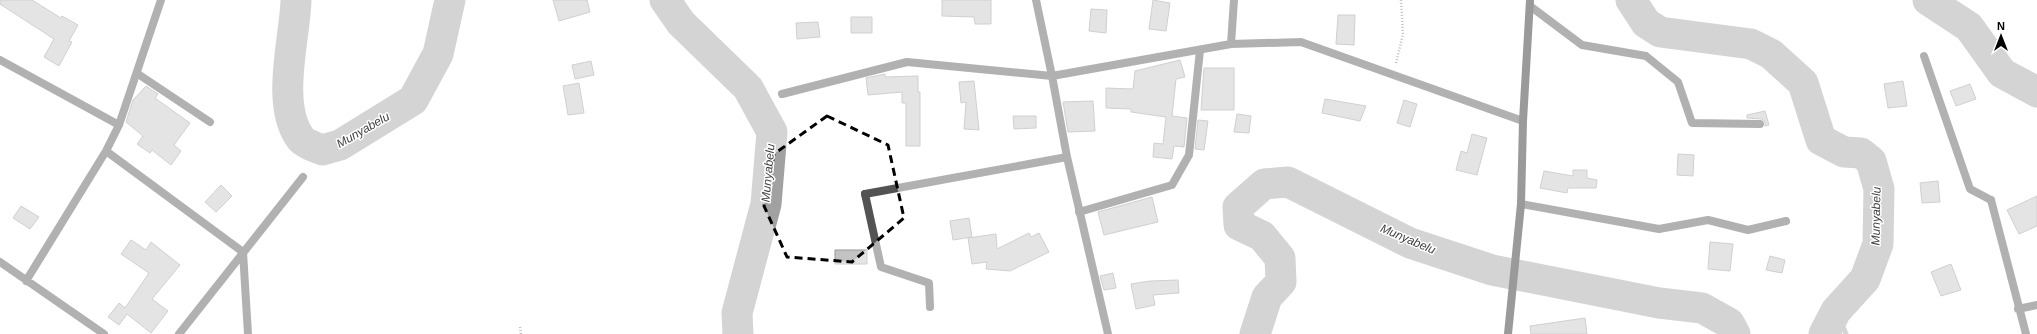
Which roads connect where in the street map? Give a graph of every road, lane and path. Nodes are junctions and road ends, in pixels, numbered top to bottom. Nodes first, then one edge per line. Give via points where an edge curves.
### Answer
1 (161, 0) edge
2 (1036, 0) edge
3 (1234, 0) edge
4 (1401, 0) edge
5 (1530, 3) edge
6 (1231, 44) junction
7 (1200, 50) junction
8 (1924, 56) dead end
9 (0, 60) edge
10 (138, 74) junction
11 (1393, 75) junction
12 (1052, 76) junction
13 (782, 94) dead end
14 (210, 122) dead end
15 (1523, 122) junction
16 (1760, 124) dead end
17 (119, 125) junction
18 (106, 151) junction
19 (1066, 157) junction
20 (303, 177) dead end
21 (1521, 204) junction
22 (1079, 212) junction
23 (1786, 221) dead end
24 (244, 252) junction
25 (0, 262) edge
26 (26, 281) junction
27 (2037, 305) edge
28 (930, 307) dead end
29 (2018, 309) junction
30 (520, 327) dead end
31 (104, 334) edge
32 (179, 334) edge
33 (248, 334) edge
34 (521, 334) edge
35 (1108, 334) edge
36 (1508, 334) edge
37 (2026, 334) edge

1 - 10 street
2 - 12 street
3 - 6 street
4 - 11 path via 1403,34
5 - 15 street
5 - 16 street via 1582,45 1646,56 1678,82 1692,123
6 - 7 street
6 - 11 street via 1301,42
7 - 12 street
7 - 22 street via 1189,155 1172,185
8 - 29 street via 1970,189 1992,200
9 - 17 street
10 - 14 street
10 - 17 street
11 - 15 street
12 - 13 street via 908,62
12 - 19 street
15 - 21 street
17 - 18 street
18 - 24 street
18 - 26 street
19 - 22 street
19 - 28 street via 865,194 881,268 929,283
20 - 24 street
21 - 23 street via 1659,229 1708,220 1748,230
21 - 36 street
22 - 35 street
24 - 32 street
24 - 33 street
25 - 26 street
26 - 31 street
27 - 29 street
29 - 37 street
30 - 34 path

